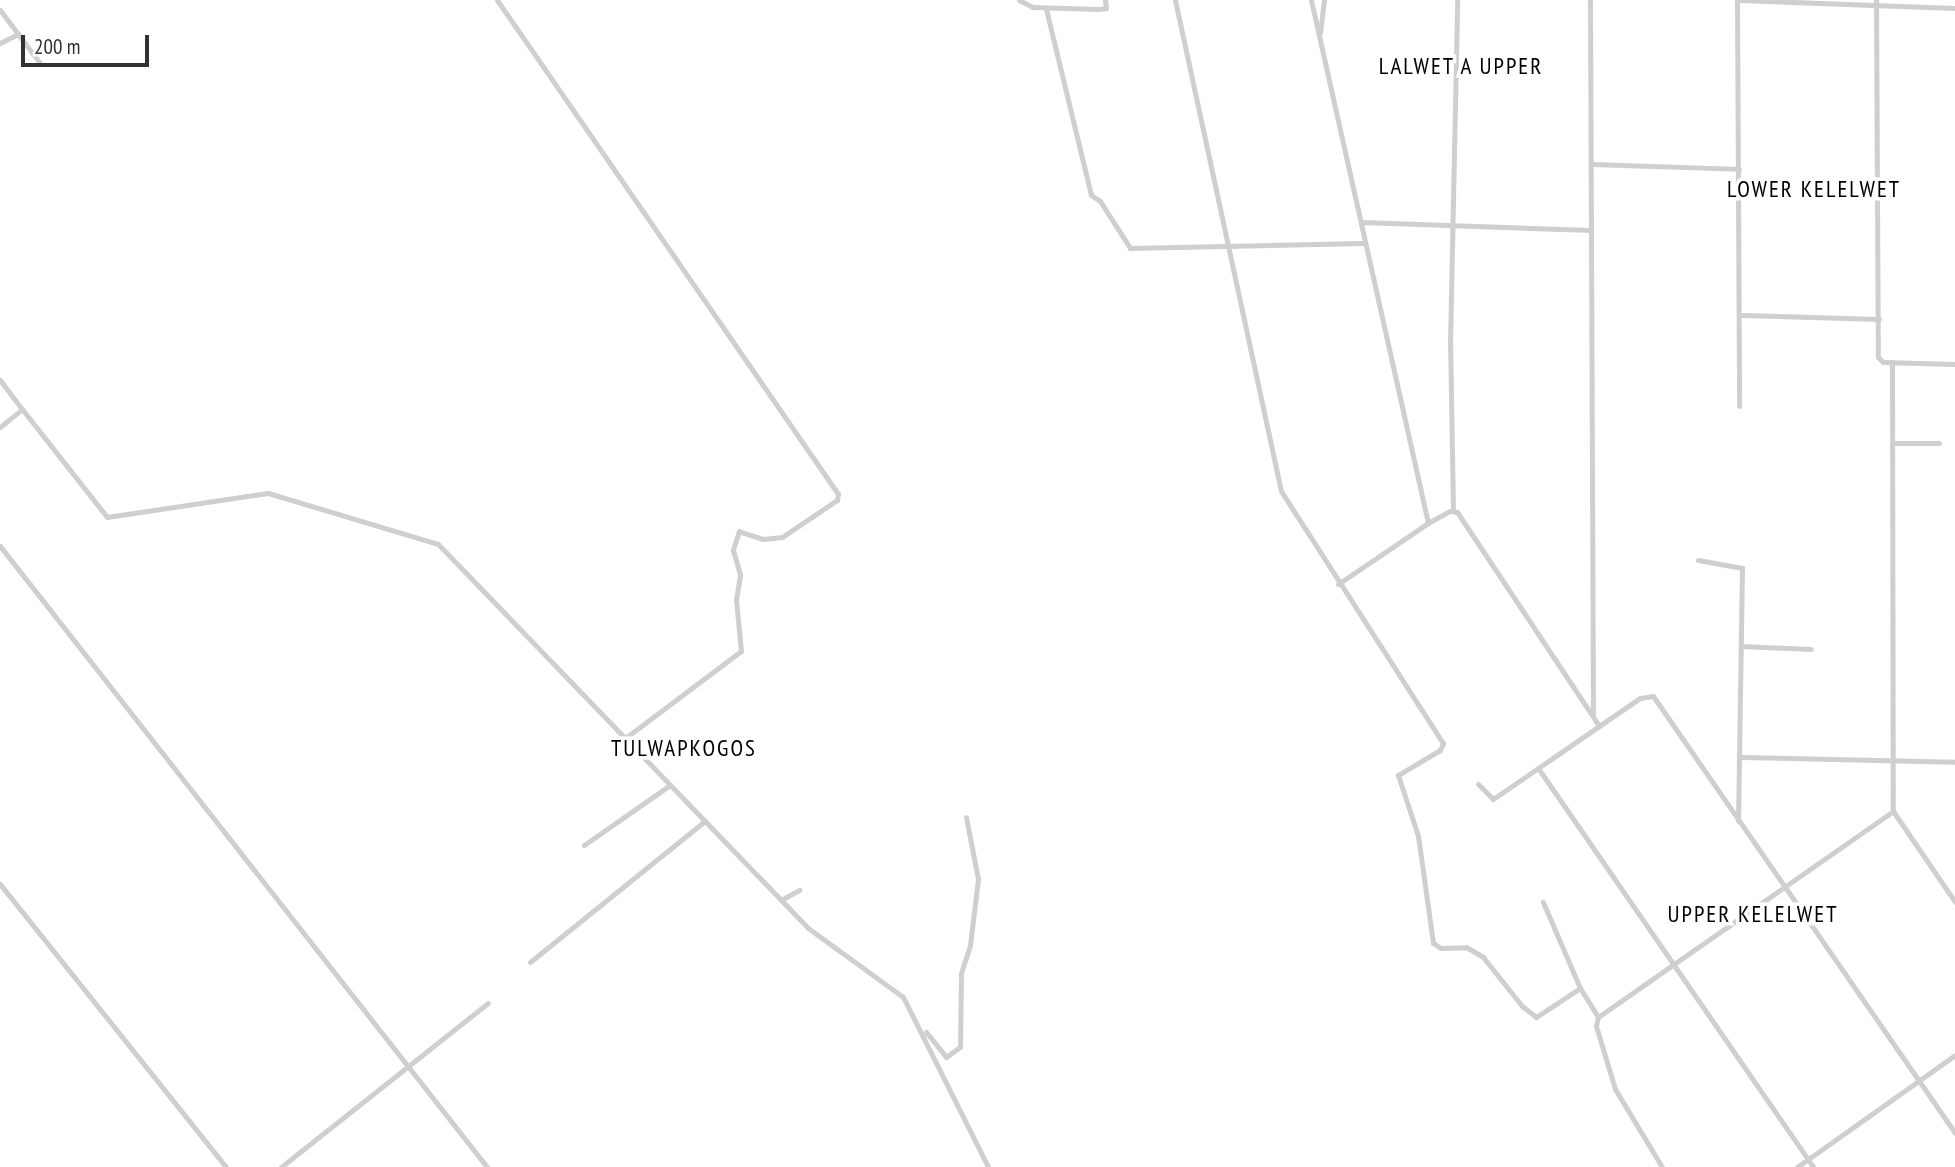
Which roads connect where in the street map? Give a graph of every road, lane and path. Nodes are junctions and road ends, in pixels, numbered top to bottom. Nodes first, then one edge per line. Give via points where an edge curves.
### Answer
1 (498, 0) edge
2 (1019, 0) edge
3 (1105, 0) edge
4 (1175, 0) edge
5 (1311, 0) edge
6 (1324, 0) edge
7 (1457, 0) edge
8 (1590, 0) edge
9 (1738, 0) edge
10 (1876, 3) edge
11 (1955, 8) edge
12 (1046, 9) junction
13 (0, 10) edge
14 (18, 34) junction
15 (1320, 36) junction
16 (0, 43) edge
17 (40, 62) dead end
18 (1592, 164) junction
19 (1739, 169) junction
20 (1361, 222) junction
21 (1454, 225) junction
22 (1591, 230) junction
23 (1363, 243) junction
24 (1228, 246) junction
25 (1740, 315) junction
26 (1879, 319) junction
27 (1892, 362) junction
28 (1955, 364) edge
29 (0, 380) edge
30 (1739, 406) dead end
31 (22, 410) junction
32 (0, 427) edge
33 (1892, 443) junction
34 (1939, 443) dead end
35 (1452, 510) junction
36 (1428, 523) junction
37 (0, 546) edge
38 (1698, 561) dead end
39 (1338, 584) junction
40 (1742, 646) junction
41 (1811, 649) dead end
42 (1592, 714) junction
43 (1599, 726) junction
44 (624, 739) junction
45 (1742, 757) junction
46 (1891, 758) junction
47 (1955, 762) edge
48 (1538, 768) junction
49 (1478, 784) dead end
50 (670, 785) junction
51 (1893, 811) junction
52 (966, 817) dead end
53 (705, 821) junction
54 (1738, 821) junction
55 (584, 845) dead end
56 (0, 884) edge
57 (1784, 888) junction
58 (799, 890) dead end
59 (781, 900) junction
60 (1542, 902) dead end
61 (1955, 902) edge
62 (530, 962) dead end
63 (1672, 964) junction
64 (1580, 988) junction
65 (488, 1003) dead end
66 (1598, 1017) junction
67 (922, 1029) junction
68 (1955, 1055) edge
69 (408, 1066) junction
70 (1918, 1081) junction
71 (1955, 1133) edge
72 (1808, 1159) junction
73 (226, 1167) edge
74 (281, 1167) edge
75 (487, 1167) edge
76 (988, 1167) edge
77 (1662, 1167) edge
78 (1797, 1167) edge
79 (1813, 1167) edge

1 - 44 street via 838,494 837,500 782,537 763,539 739,531 733,550 740,575 736,600 741,651
2 - 12 street
3 - 12 street via 1103,9
4 - 24 street
5 - 15 street
6 - 15 street
7 - 21 street
8 - 18 street
9 - 10 street
9 - 19 street
10 - 11 street
10 - 26 street
12 - 24 street via 1091,195 1100,201 1127,244 1136,249
13 - 14 street
14 - 16 street
14 - 17 street
15 - 20 street
18 - 19 street
18 - 22 street
19 - 25 street
20 - 21 street
20 - 23 street
21 - 22 street
21 - 35 street
22 - 42 street
23 - 24 street
23 - 36 street
24 - 39 street via 1278,485
25 - 26 street
25 - 30 street
26 - 27 street via 1878,357
27 - 28 street
27 - 33 street
29 - 31 street
31 - 32 street
31 - 44 street via 107,517 268,493 438,544
33 - 34 street
33 - 46 street
35 - 36 street
35 - 42 street
36 - 39 street
37 - 69 street
38 - 40 street via 1742,568
39 - 64 street via 1443,743 1440,750 1398,775 1418,836 1433,943 1441,948 1466,947 1483,957 1533,1017
40 - 41 street
40 - 45 street
42 - 43 street
43 - 48 street
43 - 54 street via 1640,698 1653,696
44 - 50 street
45 - 46 street
45 - 54 street
46 - 47 street
46 - 51 street
48 - 49 street via 1493,799
48 - 63 street
50 - 53 street
50 - 55 street
51 - 57 street
51 - 61 street
52 - 67 street via 978,879 970,945 961,973 960,1047 946,1056
53 - 59 street
53 - 62 street
54 - 57 street
56 - 73 street
57 - 63 street
57 - 70 street
58 - 59 street
59 - 67 street via 826,943 896,991
60 - 64 street
63 - 66 street
63 - 72 street
64 - 66 street
65 - 69 street
66 - 77 street via 1596,1026 1615,1089
67 - 76 street
68 - 70 street
69 - 74 street
69 - 75 street
70 - 71 street
70 - 72 street
72 - 78 street
72 - 79 street

